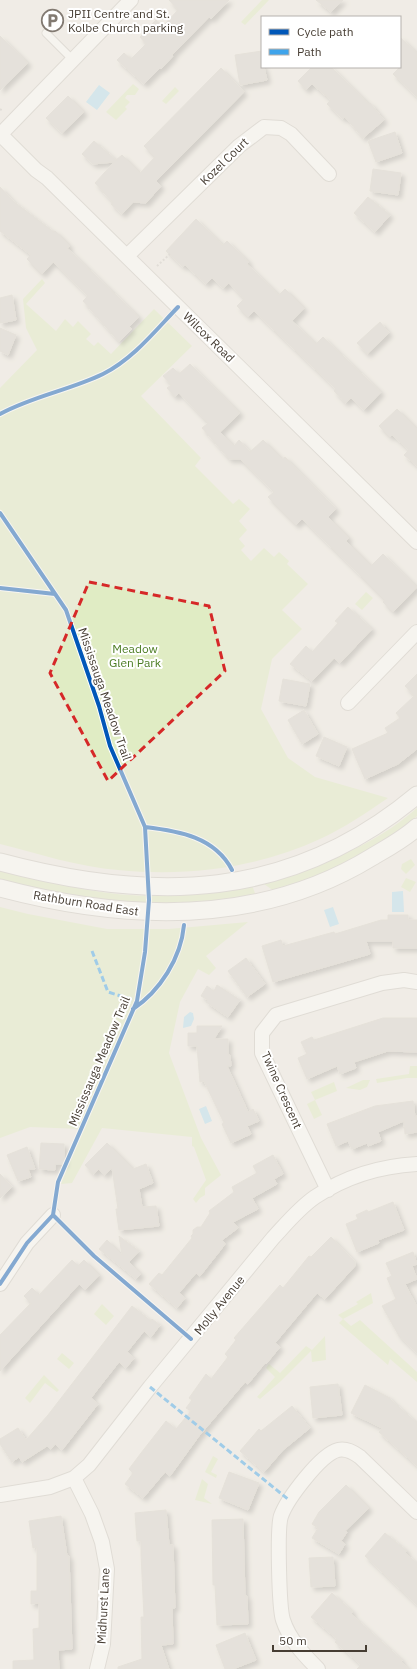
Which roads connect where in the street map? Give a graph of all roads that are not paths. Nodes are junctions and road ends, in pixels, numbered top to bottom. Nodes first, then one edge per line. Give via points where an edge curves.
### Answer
1 (131, 0) edge
2 (46, 32) dead end
3 (73, 60) junction
4 (0, 134) edge
5 (329, 174) dead end
6 (127, 256) junction
7 (417, 542) edge
8 (417, 632) edge
9 (348, 703) dead end
10 (417, 794) edge
11 (417, 827) edge
12 (0, 862) edge
13 (0, 888) edge
14 (417, 982) edge
15 (417, 1164) edge
16 (328, 1190) junction
17 (53, 1215) dead end
18 (0, 1284) edge
19 (74, 1478) junction
20 (0, 1495) edge
21 (417, 1512) edge
22 (97, 1669) edge
23 (318, 1669) edge

1 - 3 street
2 - 3 lane
3 - 4 street
4 - 6 street, Wilcox Road
5 - 6 street, Kozel Court via 291,134 281,128 264,127 239,146
6 - 7 street, Wilcox Road
8 - 9 street
10 - 12 street, Rathburn Road East via 384,822 347,844 297,864 232,883 181,887 96,882
11 - 13 street, Rathburn Road East via 355,868 315,886 247,904 199,912 143,912 100,908
14 - 16 street, Twine Crescent via 404,980 382,983 276,1016 262,1033 262,1053
15 - 16 street, Molly Avenue via 377,1169
16 - 19 street, Molly Avenue via 292,1217 273,1238 89,1465
17 - 18 street via 27,1243
19 - 20 street, Molly Avenue via 50,1487
19 - 22 street, Midhurst Lane via 92,1514 102,1542 107,1569 103,1644
21 - 23 street via 360,1457 351,1451 340,1449 330,1452 322,1459 289,1500 280,1516 278,1539 282,1619 292,1638

